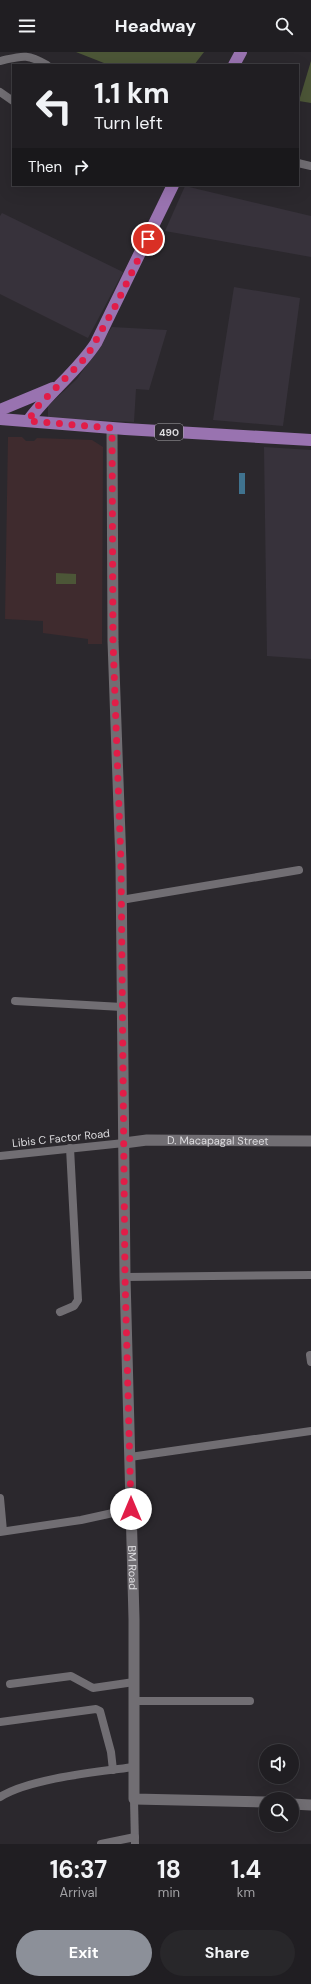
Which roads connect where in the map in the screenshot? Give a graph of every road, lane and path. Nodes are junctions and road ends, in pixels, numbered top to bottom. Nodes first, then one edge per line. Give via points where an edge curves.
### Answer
1 (241, 52) edge
2 (0, 61) edge
3 (44, 64) edge
4 (235, 64) edge
5 (0, 92) edge
6 (12, 100) edge
7 (299, 163) edge
8 (311, 166) edge
9 (171, 186) edge
10 (61, 384) junction
11 (0, 410) edge
12 (0, 419) edge
13 (28, 421) junction
14 (112, 428) junction
15 (311, 440) edge
16 (299, 870) dead end
17 (121, 900) junction
18 (15, 1001) dead end
19 (122, 1007) junction
20 (311, 1141) edge
21 (124, 1143) junction
22 (70, 1148) junction
23 (0, 1156) edge
24 (311, 1276) edge
25 (125, 1277) junction
26 (60, 1312) dead end
27 (311, 1431) edge
28 (130, 1457) junction
29 (0, 1498) edge
30 (131, 1509) junction
31 (2, 1532) edge
32 (134, 1682) junction
33 (10, 1684) dead end
34 (134, 1701) junction
35 (250, 1701) dead end
36 (0, 1722) edge
37 (134, 1767) junction
38 (113, 1770) junction
39 (0, 1797) edge
40 (134, 1799) junction
41 (259, 1802) edge
42 (299, 1804) edge
43 (311, 1805) edge
44 (135, 1841) edge
45 (101, 1844) edge

1 - 4 main road
2 - 3 street via 26,56
5 - 6 street
7 - 8 street
9 - 10 main road via 96,343
10 - 11 main road
10 - 13 main road via 37,407
12 - 13 main road
13 - 14 main road, 490
14 - 15 main road, 490
14 - 17 street, BM Road via 113,641
16 - 17 street
17 - 19 street, BM Road
18 - 19 street
19 - 21 street, BM Road
20 - 21 street, D. Macapagal Street via 147,1140
21 - 22 street, Libis C Factor Road
21 - 25 street, BM Road
22 - 23 street, Libis C Factor Road
22 - 26 street via 78,1300 74,1306
24 - 25 street
25 - 28 street, BM Road
27 - 28 street
28 - 30 street, BM Road
29 - 31 street
30 - 31 street via 81,1520
30 - 32 street, BM Road
32 - 33 street via 93,1688 71,1676
32 - 34 street, BM Road
34 - 35 street
34 - 37 street, BM Road
36 - 38 street via 100,1710
37 - 38 street
37 - 40 street, BM Road
38 - 39 street via 64,1777 10,1791
40 - 41 street
40 - 44 street, BM Road
42 - 43 street
44 - 45 street

